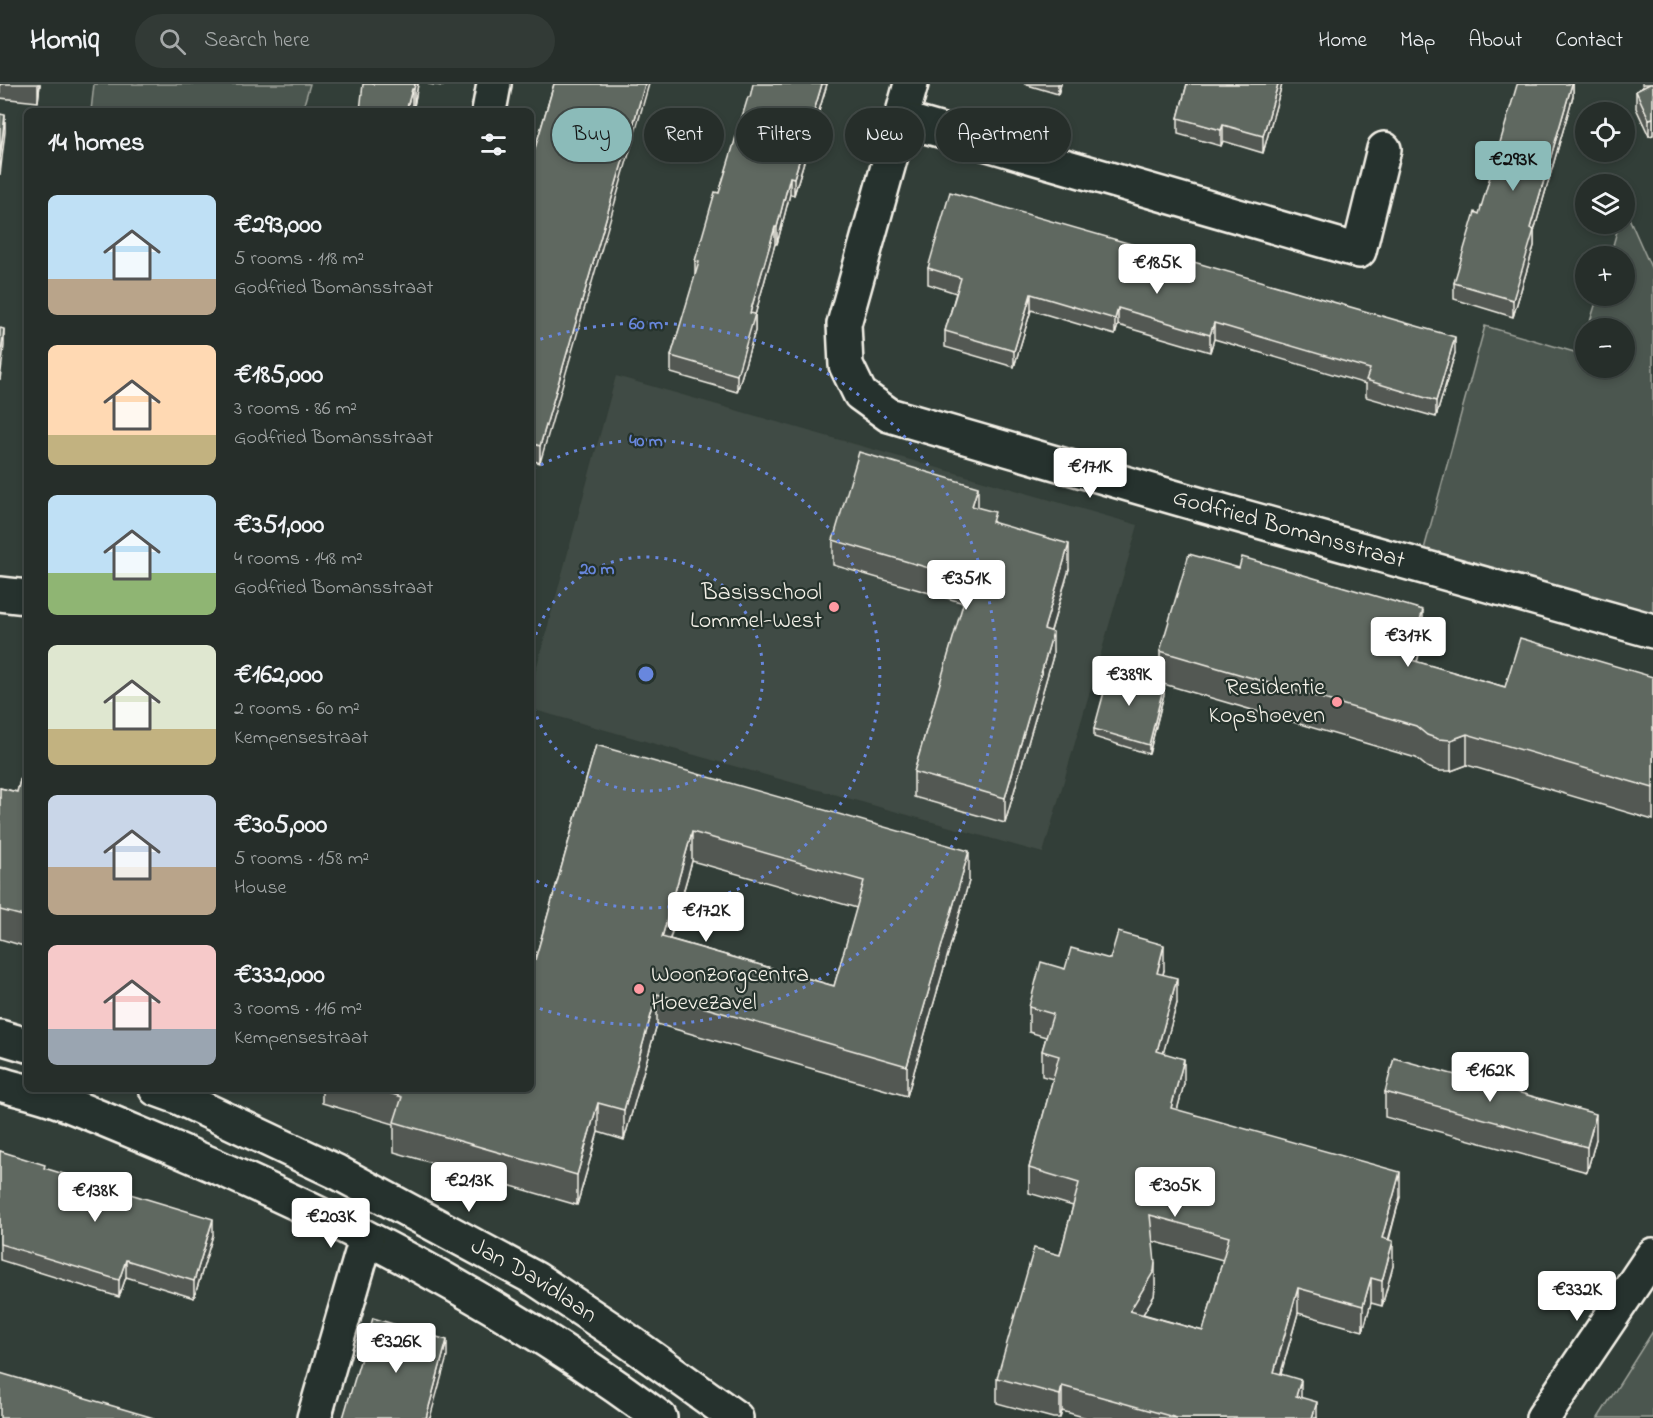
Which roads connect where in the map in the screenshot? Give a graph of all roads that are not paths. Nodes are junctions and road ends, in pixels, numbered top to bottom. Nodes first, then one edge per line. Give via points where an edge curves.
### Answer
1 (494, 84) edge
2 (911, 84) edge
3 (490, 108) edge
4 (904, 108) edge
5 (924, 126) edge
6 (1383, 149) dead end
7 (889, 162) edge
8 (0, 594) edge
9 (24, 597) edge
10 (1653, 631) edge
11 (0, 1037) edge
12 (24, 1044) edge
13 (0, 1084) edge
14 (24, 1088) edge
15 (44, 1092) edge
16 (164, 1092) edge
17 (61, 1095) edge
18 (366, 1239) junction
19 (1653, 1255) edge
20 (314, 1418) edge
21 (660, 1418) edge
22 (736, 1418) edge
23 (1543, 1418) edge

1 - 3 street
2 - 4 street, Godfried Bomansstraat
5 - 6 street via 1359,251
7 - 10 street, Godfried Bomansstraat via 844,324 846,365 860,394 889,415
8 - 9 street
11 - 12 street
13 - 14 street, Jan Davidlaan
15 - 17 street, Jan Davidlaan
16 - 22 street, Jan Davidlaan via 337,1172 536,1279
17 - 18 street, Jan Davidlaan via 257,1184
18 - 20 street
18 - 21 street, Jan Davidlaan via 445,1279 608,1379
19 - 23 street

